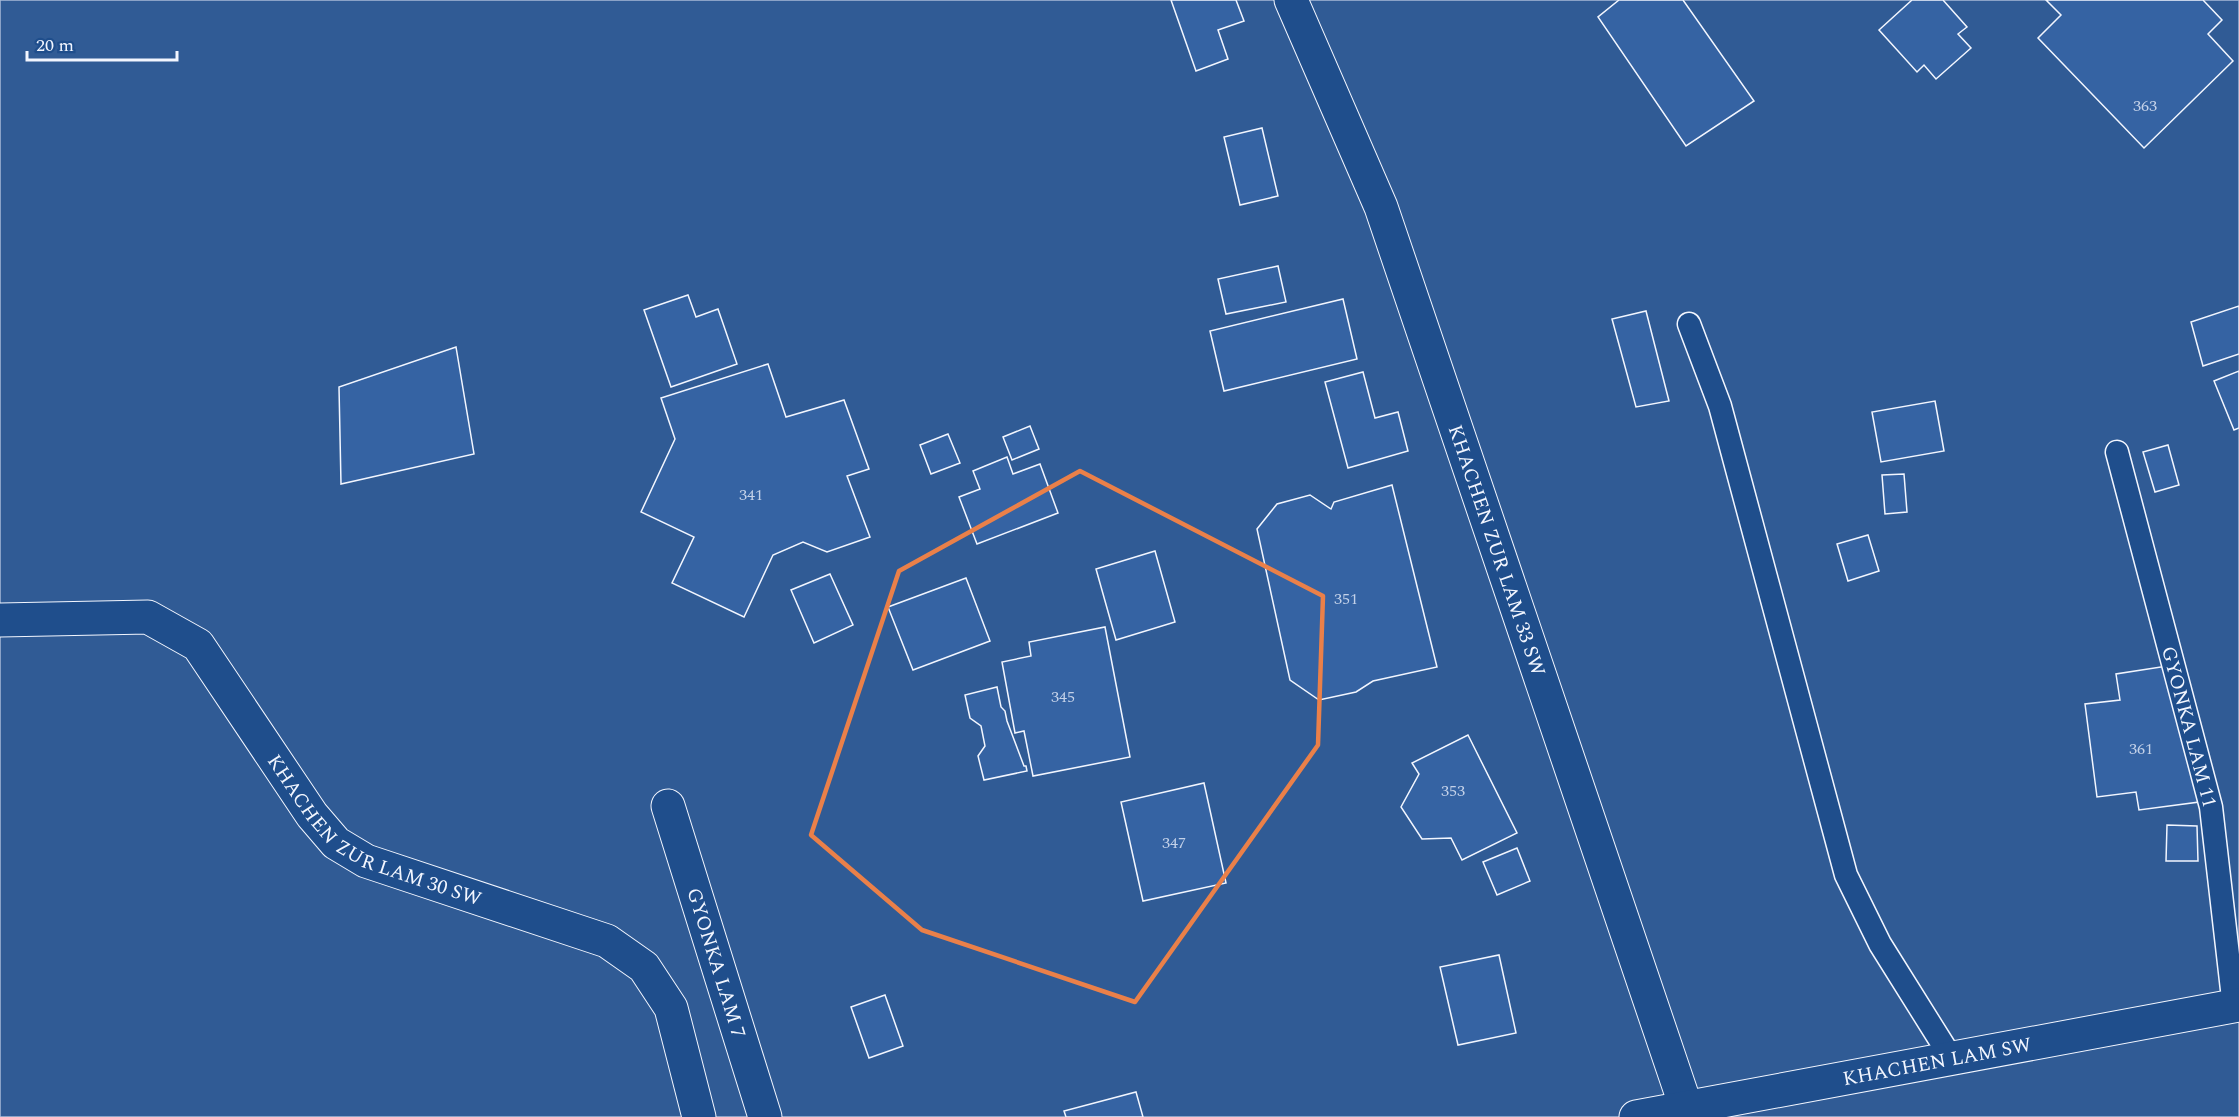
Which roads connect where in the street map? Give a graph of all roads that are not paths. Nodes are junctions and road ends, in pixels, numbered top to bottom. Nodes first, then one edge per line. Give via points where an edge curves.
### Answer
1 (1291, 0) edge
2 (1689, 324) dead end
3 (2117, 452) dead end
4 (0, 620) edge
5 (668, 806) dead end
6 (2236, 1006) edge
7 (1952, 1059) junction
8 (1686, 1107) junction
9 (699, 1117) edge
10 (765, 1117) edge
11 (1636, 1117) edge

1 - 8 street, KHACHEN ZUR LAM 33 SW via 1381,207
2 - 7 lane via 1720,406 1846,875 1880,944
3 - 6 lane, GYONKA LAM 11 via 2211,807
4 - 9 street, KHACHEN ZUR LAM 30 SW via 148,617 198,645 312,815 336,843 366,861 607,941 644,967 670,1008
5 - 10 street, GYONKA LAM 7
6 - 7 street, KHACHEN LAM SW
7 - 8 street, KHACHEN LAM SW
8 - 11 street, KHACHEN LAM SW

